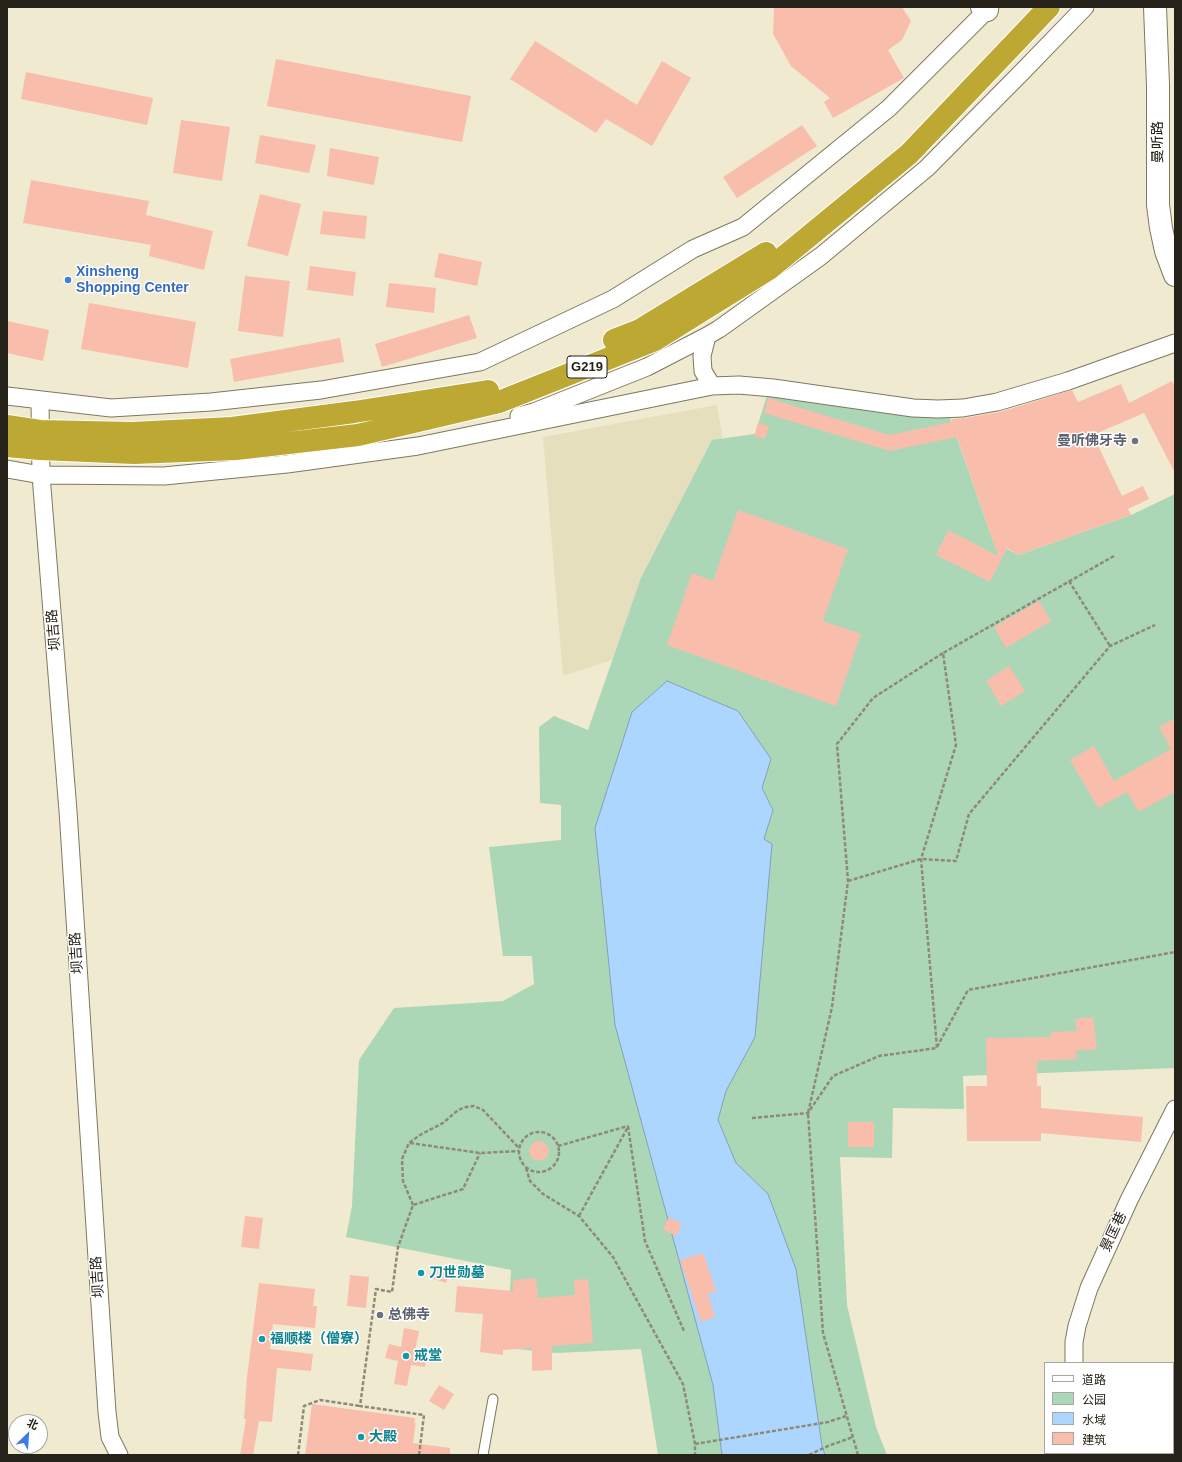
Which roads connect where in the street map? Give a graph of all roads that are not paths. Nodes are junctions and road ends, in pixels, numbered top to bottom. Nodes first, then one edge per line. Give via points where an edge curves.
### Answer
1 (1030, 7) edge
2 (1049, 7) edge
3 (1085, 7) edge
4 (1155, 7) edge
5 (987, 8) edge
6 (1175, 275) edge
7 (707, 336) junction
8 (1175, 343) edge
9 (712, 386) junction
10 (7, 396) edge
11 (40, 401) junction
12 (414, 422) junction
13 (7, 426) edge
14 (40, 440) junction
15 (7, 446) edge
16 (418, 446) junction
17 (7, 469) edge
18 (40, 475) junction
19 (1175, 1109) edge
20 (1074, 1362) edge
21 (493, 1399) dead end
22 (119, 1455) edge
23 (483, 1455) edge

1 - 14 highway, G219 via 891,150 771,250 640,330 491,391 232,428
2 - 12 highway, G219 via 909,154 769,269 655,340 499,402
3 - 7 street via 927,168 821,256
4 - 6 street, 曼听路 via 1158,205 1160,228
5 - 11 street via 889,108 743,227 693,249 613,299 480,362 321,390 211,402 111,408
7 - 9 street via 702,356 703,371
7 - 16 street via 648,367 534,412
8 - 9 street via 1068,381 997,402 963,408 913,408 772,388
9 - 16 street
10 - 11 street
11 - 14 street, 坝吉路
12 - 14 highway, G219 via 358,436 236,449 134,454
12 - 16 street
13 - 14 highway, G219
14 - 15 highway, G219
14 - 18 street, 坝吉路
16 - 18 street via 286,464 164,476
17 - 18 street
18 - 22 street, 坝吉路 via 68,811 107,1412 110,1438
19 - 20 street, 景匡巷 via 1129,1200 1081,1308 1074,1342
21 - 23 lane

